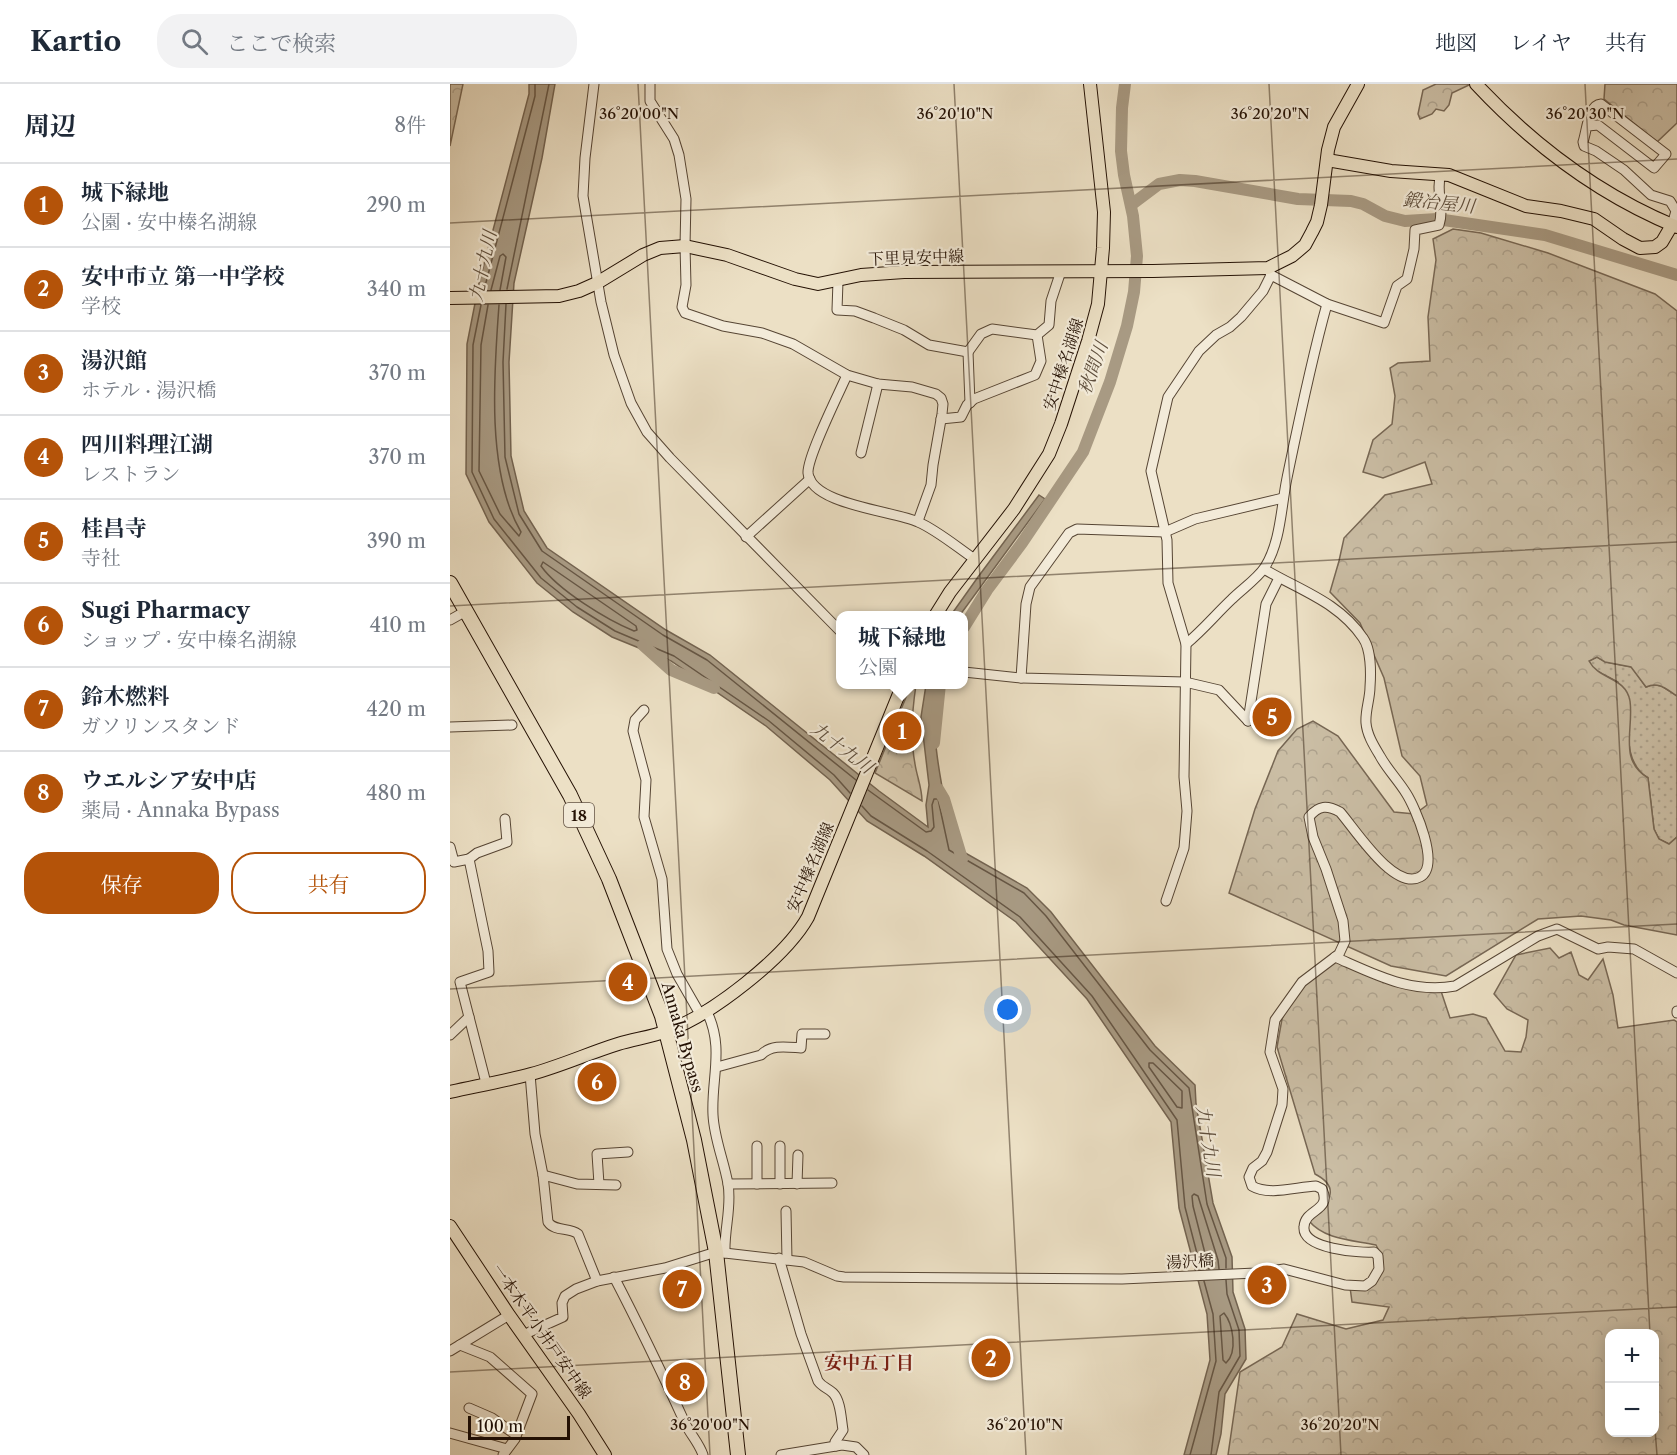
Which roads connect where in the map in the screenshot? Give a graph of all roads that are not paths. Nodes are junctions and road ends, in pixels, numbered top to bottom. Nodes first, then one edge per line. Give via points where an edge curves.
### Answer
1 (594, 84) edge
2 (650, 84) edge
3 (1090, 84) edge
4 (1358, 84) edge
5 (1476, 84) edge
6 (1588, 126) junction
7 (1327, 160) junction
8 (1441, 174) junction
9 (1674, 226) edge
10 (685, 246) junction
11 (1061, 271) junction
12 (1101, 271) junction
13 (1270, 272) junction
14 (838, 281) junction
15 (597, 283) junction
16 (450, 298) edge
17 (1327, 304) junction
18 (1037, 335) junction
19 (968, 352) junction
20 (847, 375) junction
21 (878, 384) junction
22 (970, 403) junction
23 (941, 419) junction
24 (861, 453) dead end
25 (810, 479) junction
26 (1283, 498) junction
27 (918, 521) junction
28 (1165, 532) junction
29 (746, 537) junction
30 (976, 560) junction
31 (1264, 569) junction
32 (1279, 578) junction
33 (450, 583) edge
34 (466, 611) junction
35 (938, 611) edge
36 (450, 620) edge
37 (836, 627) edge
38 (1186, 644) junction
39 (968, 673) edge
40 (1021, 678) junction
41 (1185, 682) junction
42 (901, 689) edge
43 (644, 710) dead end
44 (512, 725) dead end
45 (450, 727) edge
46 (505, 819) dead end
47 (450, 847) edge
48 (469, 859) junction
49 (1166, 902) dead end
50 (1335, 957) junction
51 (1677, 973) edge
52 (703, 1012) junction
53 (469, 1017) junction
54 (666, 1032) junction
55 (825, 1034) dead end
56 (450, 1035) edge
57 (717, 1067) junction
58 (530, 1074) junction
59 (486, 1083) junction
60 (450, 1092) edge
61 (757, 1146) dead end
62 (780, 1146) dead end
63 (628, 1152) dead end
64 (798, 1155) dead end
65 (543, 1175) junction
66 (600, 1184) junction
67 (728, 1184) junction
68 (757, 1184) junction
69 (780, 1184) junction
70 (797, 1184) junction
71 (832, 1184) dead end
72 (616, 1185) dead end
73 (786, 1211) dead end
74 (450, 1226) edge
75 (720, 1253) junction
76 (783, 1259) junction
77 (614, 1277) junction
78 (597, 1281) junction
79 (509, 1315) junction
80 (523, 1335) junction
81 (460, 1345) junction
82 (450, 1352) edge
83 (469, 1408) dead end
84 (450, 1434) edge
85 (516, 1435) junction
86 (734, 1436) junction
87 (836, 1446) junction
88 (505, 1452) edge
89 (605, 1455) edge
90 (703, 1455) edge
91 (731, 1455) edge
92 (738, 1455) edge
93 (781, 1455) edge
94 (864, 1455) edge

1 - 15 street via 584,196
2 - 10 street via 650,101 674,139 679,155 686,199
3 - 12 main road, 安中榛名湖線 via 1104,212
4 - 7 main road via 1334,127
5 - 9 main road via 1553,156 1618,198
6 - 6 street via 1591,109 1601,104 1666,154 1654,168 1599,125
6 - 9 street via 1584,146 1624,170 1651,195 1670,201 1676,211
7 - 8 main road via 1391,171
7 - 13 main road, 下里見安中線 via 1317,222 1305,245
8 - 9 main road via 1526,206 1594,219 1640,248 1662,242
8 - 17 street via 1438,182 1443,214 1439,225 1415,230 1407,279 1397,286 1384,323
10 - 14 main road, 下里見安中線 via 728,255 807,282
10 - 15 main road, 下里見安中線 via 660,248 643,255
10 - 20 street via 685,313 793,344
11 - 12 main road, 下里見安中線
11 - 14 main road, 下里見安中線 via 904,272
11 - 18 street via 1050,301 1049,325
12 - 13 main road, 下里見安中線
12 - 30 main road, 安中榛名湖線 via 1089,341 1061,424 1026,491
13 - 17 street
13 - 28 street via 1263,291 1230,327 1199,351 1168,397 1151,471
14 - 19 street via 837,310 874,318 929,345
15 - 16 main road, 下里見安中線 via 559,296
15 - 29 street via 630,403 647,432
17 - 26 street
18 - 19 street via 992,328 981,334
18 - 22 street via 1041,362 1035,375
19 - 22 street
20 - 21 street
20 - 25 street via 818,441 808,471
21 - 23 street via 936,394 943,404
21 - 24 street
22 - 23 street via 961,417
23 - 27 street via 931,485
25 - 27 street via 836,500
25 - 29 street
26 - 28 street via 1195,519
26 - 31 street via 1277,534
27 - 30 street
28 - 38 street via 1167,584
28 - 40 street via 1077,529 1069,533 1030,587
29 - 37 street
30 - 35 main road, 安中榛名湖線
31 - 32 street
31 - 38 street
32 - 41 street via 1266,604 1248,721 1219,690
32 - 50 street via 1347,617 1365,641 1370,686 1368,734 1408,795 1429,856 1424,875 1414,879 1400,876 1389,870 1340,812 1332,808 1315,809 1309,817 1310,827 1345,931 1342,948
33 - 34 highway, Annaka Bypass / 18
34 - 36 street
34 - 54 highway, Annaka Bypass / 18 via 570,795 609,879
38 - 41 street
39 - 40 street
40 - 41 street
41 - 49 street via 1184,848
42 - 52 main road, 安中榛名湖線 via 808,917 795,938 771,962
43 - 52 street via 635,720 633,731 646,780 644,817 662,879 667,949 677,974
44 - 45 street
46 - 48 street via 507,842
47 - 48 street via 454,862
48 - 53 street via 489,972 460,982
50 - 51 street via 1391,982 1441,989 1455,986 1538,936 1557,929 1598,949 1634,949
50 - 76 street, 湯沢橋 via 1302,982 1275,1020 1270,1052 1283,1089 1282,1105 1267,1152 1249,1177 1252,1186 1262,1190 1316,1186 1322,1189 1323,1205 1303,1226 1308,1238 1330,1248 1374,1252 1379,1269 1365,1286 1345,1285 1284,1269 1124,1279 844,1277 804,1262
52 - 54 main road, 安中榛名湖線
52 - 57 street via 713,1026
53 - 56 street
53 - 59 street
54 - 58 main road, 安中榛名湖線 via 620,1043
54 - 75 highway, Annaka Bypass / 18
55 - 57 street via 802,1034 801,1048 779,1046
57 - 67 street via 713,1118
58 - 59 main road, 安中榛名湖線
58 - 65 street
59 - 60 main road, 安中榛名湖線
61 - 68 street
62 - 69 street
63 - 66 street via 597,1154
64 - 70 street
65 - 66 street via 578,1184
65 - 78 street via 548,1222 578,1234
66 - 72 street
67 - 68 street
67 - 75 street via 730,1205
68 - 69 street
69 - 70 street
70 - 71 street
73 - 76 street
74 - 79 main road, 一本木平小井戸安中線
75 - 76 street, 湯沢橋
75 - 77 street via 664,1269
75 - 86 highway, Annaka Bypass / 18
76 - 87 street via 801,1334 818,1381 837,1401 843,1430
77 - 78 street
77 - 90 street
78 - 80 street via 565,1296 563,1317
79 - 80 main road, 一本木平小井戸安中線
79 - 81 street
80 - 89 main road, 一本木平小井戸安中線
81 - 82 street
81 - 85 street via 490,1357 532,1394
83 - 85 street
84 - 88 street
85 - 88 street
86 - 91 highway, Annaka Bypass / 18
86 - 92 highway, Annaka Bypass / 18
87 - 93 street
87 - 94 street via 856,1447

